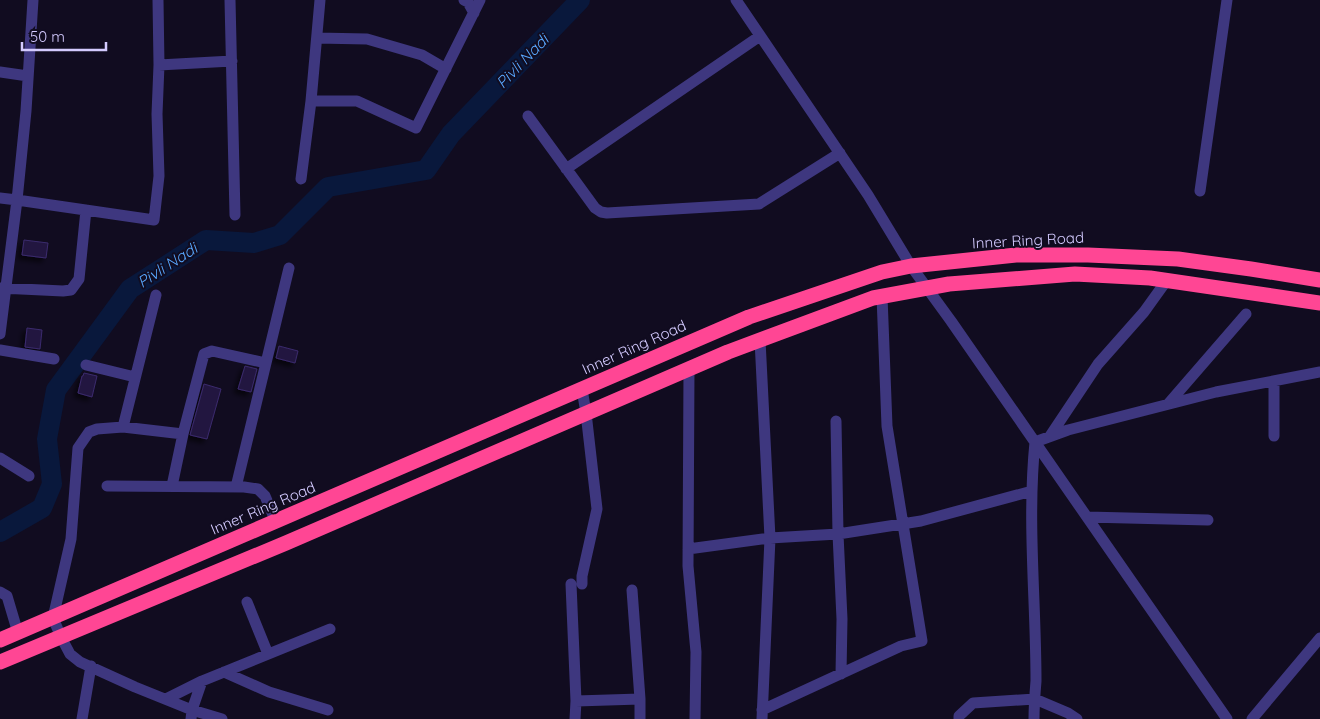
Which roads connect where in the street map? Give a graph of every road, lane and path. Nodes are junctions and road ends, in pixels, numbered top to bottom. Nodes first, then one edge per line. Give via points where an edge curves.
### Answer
1 (33, 0) edge
2 (158, 0) edge
3 (230, 0) edge
4 (320, 0) edge
5 (736, 0) edge
6 (1227, 0) edge
7 (473, 4) edge
8 (760, 36) junction
9 (317, 38) junction
10 (232, 61) junction
11 (159, 64) junction
12 (446, 69) junction
13 (0, 72) edge
14 (28, 76) junction
15 (311, 101) junction
16 (528, 116) dead end
17 (840, 153) junction
18 (566, 169) junction
19 (301, 179) dead end
20 (1200, 191) dead end
21 (0, 198) edge
22 (18, 200) junction
23 (86, 210) junction
24 (235, 215) dead end
25 (911, 266) junction
26 (289, 268) dead end
27 (1167, 280) junction
28 (1320, 280) edge
29 (3, 288) edge
30 (927, 288) junction
31 (156, 296) dead end
32 (882, 296) junction
33 (1320, 303) edge
34 (1246, 314) dead end
35 (0, 334) edge
36 (760, 340) junction
37 (0, 350) edge
38 (54, 359) dead end
39 (266, 363) junction
40 (86, 365) dead end
41 (689, 369) junction
42 (1320, 372) edge
43 (135, 377) junction
44 (1274, 380) junction
45 (582, 389) junction
46 (1168, 404) junction
47 (586, 413) junction
48 (836, 420) dead end
49 (123, 427) junction
50 (183, 434) junction
51 (1050, 436) junction
52 (1274, 436) dead end
53 (1035, 442) junction
54 (0, 458) edge
55 (29, 476) dead end
56 (107, 486) dead end
57 (172, 486) junction
58 (236, 487) junction
59 (1032, 491) junction
60 (1087, 517) junction
61 (1208, 520) dead end
62 (276, 522) junction
63 (902, 524) junction
64 (838, 534) junction
65 (770, 538) junction
66 (688, 549) junction
67 (632, 590) dead end
68 (0, 592) edge
69 (247, 602) dead end
70 (53, 618) junction
71 (330, 629) dead end
72 (18, 633) junction
73 (60, 637) junction
74 (1320, 638) edge
75 (0, 640) edge
76 (268, 654) junction
77 (0, 662) edge
78 (90, 666) junction
79 (224, 672) junction
80 (841, 674) junction
81 (202, 680) junction
82 (640, 699) junction
83 (1035, 699) junction
84 (166, 700) junction
85 (576, 701) junction
86 (328, 710) dead end
87 (191, 714) edge
88 (762, 714) edge
89 (82, 719) edge
90 (222, 719) edge
91 (575, 719) edge
92 (640, 719) edge
93 (695, 719) edge
94 (959, 719) edge
95 (1034, 719) edge
96 (1077, 719) edge
97 (1227, 719) edge
98 (1252, 719) edge

1 - 14 street
2 - 11 street
3 - 10 street
4 - 9 street
5 - 8 street
6 - 20 street
7 - 12 street
8 - 17 street
8 - 18 street
9 - 12 street via 367,39 422,55
9 - 15 street
10 - 11 street
10 - 24 street
11 - 23 street via 159,176 154,220
12 - 15 street via 416,128 357,101
13 - 14 street
14 - 22 street
15 - 19 street
16 - 18 street
17 - 18 street via 759,204 617,213 601,212 595,208
17 - 25 street
21 - 22 street
22 - 23 street
22 - 29 street
23 - 29 street via 79,279 71,290
25 - 28 highway, Inner Ring Road via 1016,255 1088,255 1178,259
25 - 30 street
25 - 45 highway, Inner Ring Road via 882,272 749,317
26 - 39 street
27 - 30 highway via 1075,274
27 - 33 highway
27 - 51 street via 1144,312 1098,364
29 - 35 street
30 - 32 highway
30 - 53 street
31 - 43 street
32 - 36 highway
32 - 63 street via 887,426
34 - 46 street
36 - 41 highway
36 - 65 street
37 - 38 street
39 - 50 street via 212,351 204,354
39 - 58 street
40 - 43 street
41 - 47 highway
41 - 66 street
42 - 44 street
43 - 49 street
44 - 46 street
44 - 52 street
45 - 47 street
45 - 62 highway, Inner Ring Road
46 - 51 street
47 - 73 highway
47 - 85 street via 597,509 582,576 577,584
48 - 64 street
49 - 50 street
49 - 70 street via 97,428 89,432 78,448 71,539
50 - 57 street
51 - 53 street
53 - 59 street
53 - 60 street
54 - 55 street
56 - 57 street
57 - 58 street
58 - 62 street via 258,489 265,496
59 - 63 street via 921,522
59 - 83 street
60 - 61 street
60 - 97 street
62 - 70 highway, Inner Ring Road
63 - 64 street
63 - 80 street via 922,641 901,646
64 - 65 street
64 - 80 street
65 - 66 street
65 - 88 street
66 - 93 street via 696,652
67 - 82 street
68 - 72 street via 7,596
69 - 76 street
70 - 72 highway, Inner Ring Road
70 - 73 street
71 - 76 street
72 - 75 highway, Inner Ring Road
73 - 77 highway
73 - 78 street via 70,654
74 - 98 street
76 - 79 street
78 - 84 street
78 - 89 street
79 - 81 street
79 - 86 street via 269,692
80 - 88 street
81 - 84 street
81 - 87 street
82 - 85 street
82 - 92 street
83 - 94 street via 973,703
83 - 95 street
83 - 96 street
84 - 87 street
85 - 91 street
87 - 90 street

